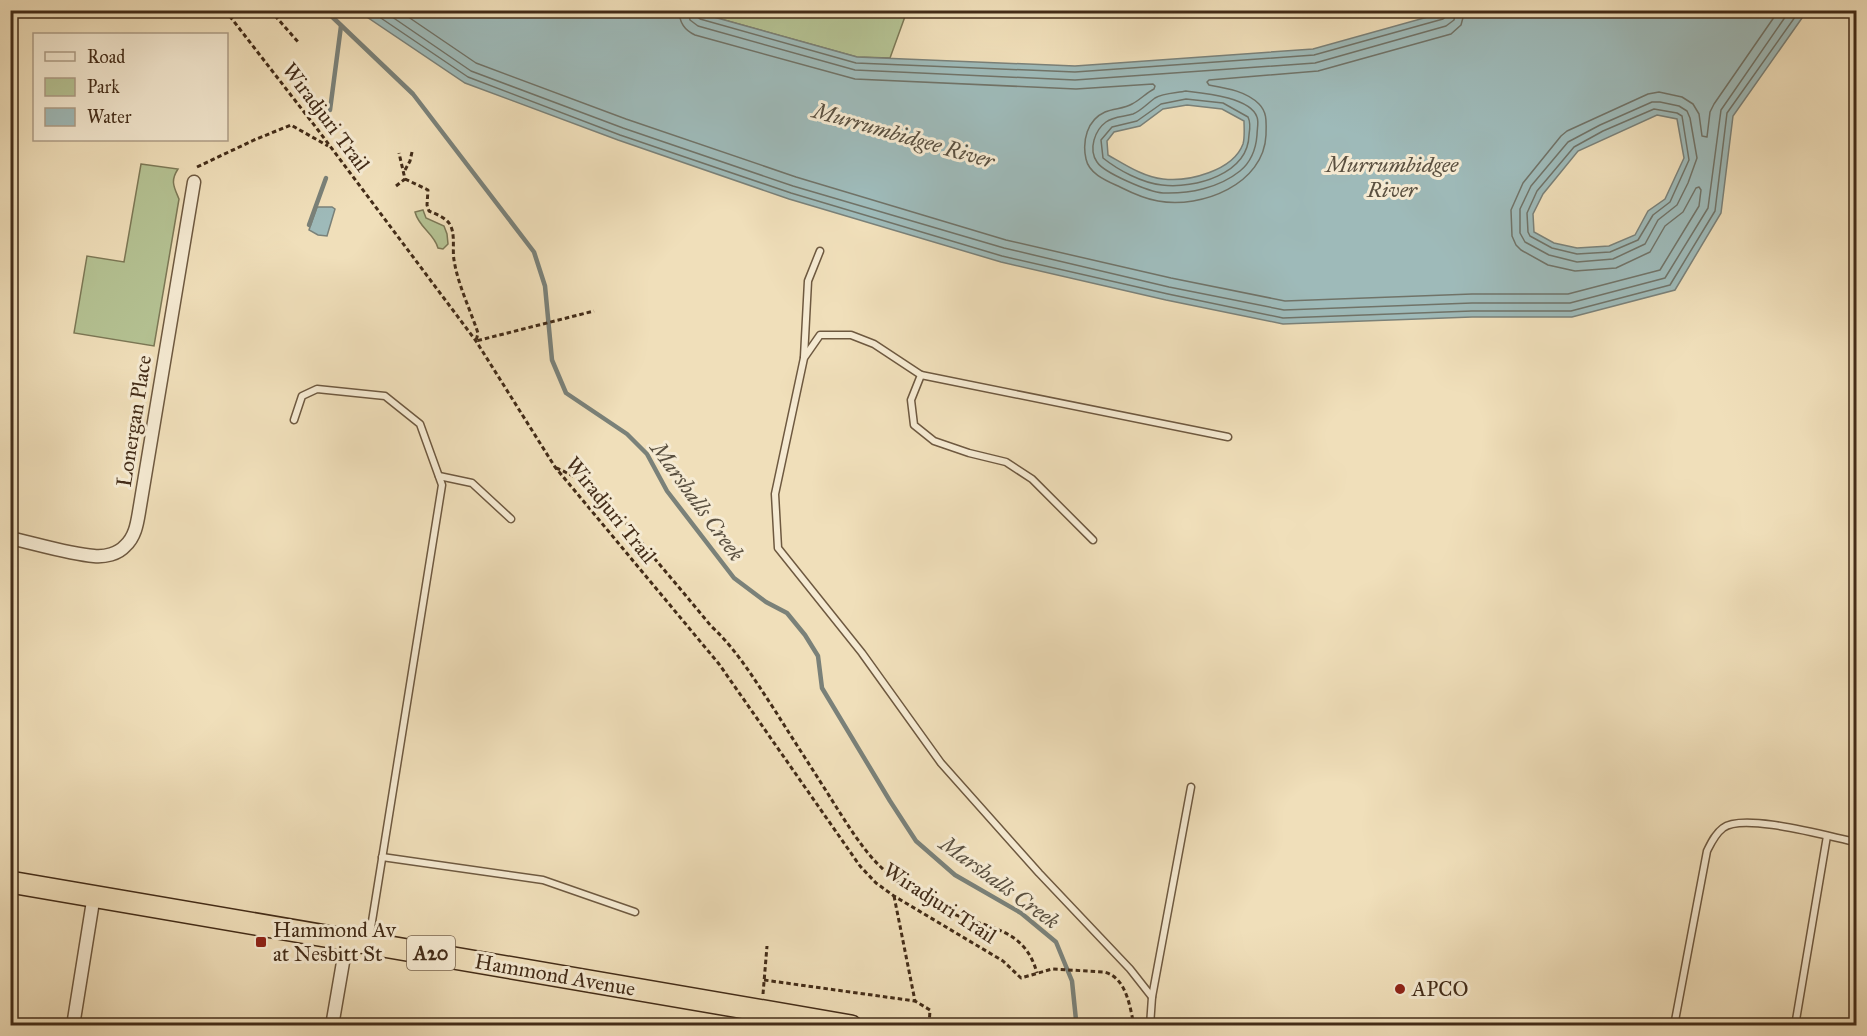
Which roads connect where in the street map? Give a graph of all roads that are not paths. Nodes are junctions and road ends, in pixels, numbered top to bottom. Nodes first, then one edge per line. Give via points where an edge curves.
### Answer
1 (194, 182) dead end
2 (820, 251) dead end
3 (804, 358) junction
4 (921, 375) junction
5 (294, 420) dead end
6 (1228, 436) dead end
7 (439, 476) junction
8 (511, 519) dead end
9 (10, 538) edge
10 (1093, 540) dead end
11 (1191, 787) dead end
12 (1827, 836) junction
13 (1857, 842) edge
14 (382, 857) junction
15 (10, 882) edge
16 (94, 895) junction
17 (635, 912) dead end
18 (347, 939) junction
19 (369, 942) junction
20 (1152, 997) junction
21 (73, 1026) edge
22 (332, 1026) edge
23 (851, 1026) edge
24 (1150, 1026) edge
25 (1674, 1026) edge
26 (1795, 1026) edge

1 - 9 street, Lonergan Place via 139,512 131,539 117,552 96,557
2 - 3 lane via 808,281
3 - 4 lane via 820,334 851,334
3 - 20 lane via 775,494 778,548 862,652 941,762
4 - 6 lane
4 - 10 lane via 912,400 914,425 934,441 1006,462 1032,479
5 - 7 lane via 302,396 317,389 386,396 420,424
7 - 8 lane via 472,483
7 - 14 lane via 442,485
11 - 20 lane
12 - 13 lane
12 - 25 lane via 1741,822 1724,826 1714,837 1707,851
12 - 26 lane
14 - 17 lane via 543,880
14 - 19 lane
15 - 16 highway, Hammond Avenue / A20
16 - 18 highway, Hammond Avenue / A20
16 - 21 street
18 - 19 highway, Hammond Avenue / A20
18 - 22 street
19 - 23 highway, Hammond Avenue / A20
20 - 24 lane

